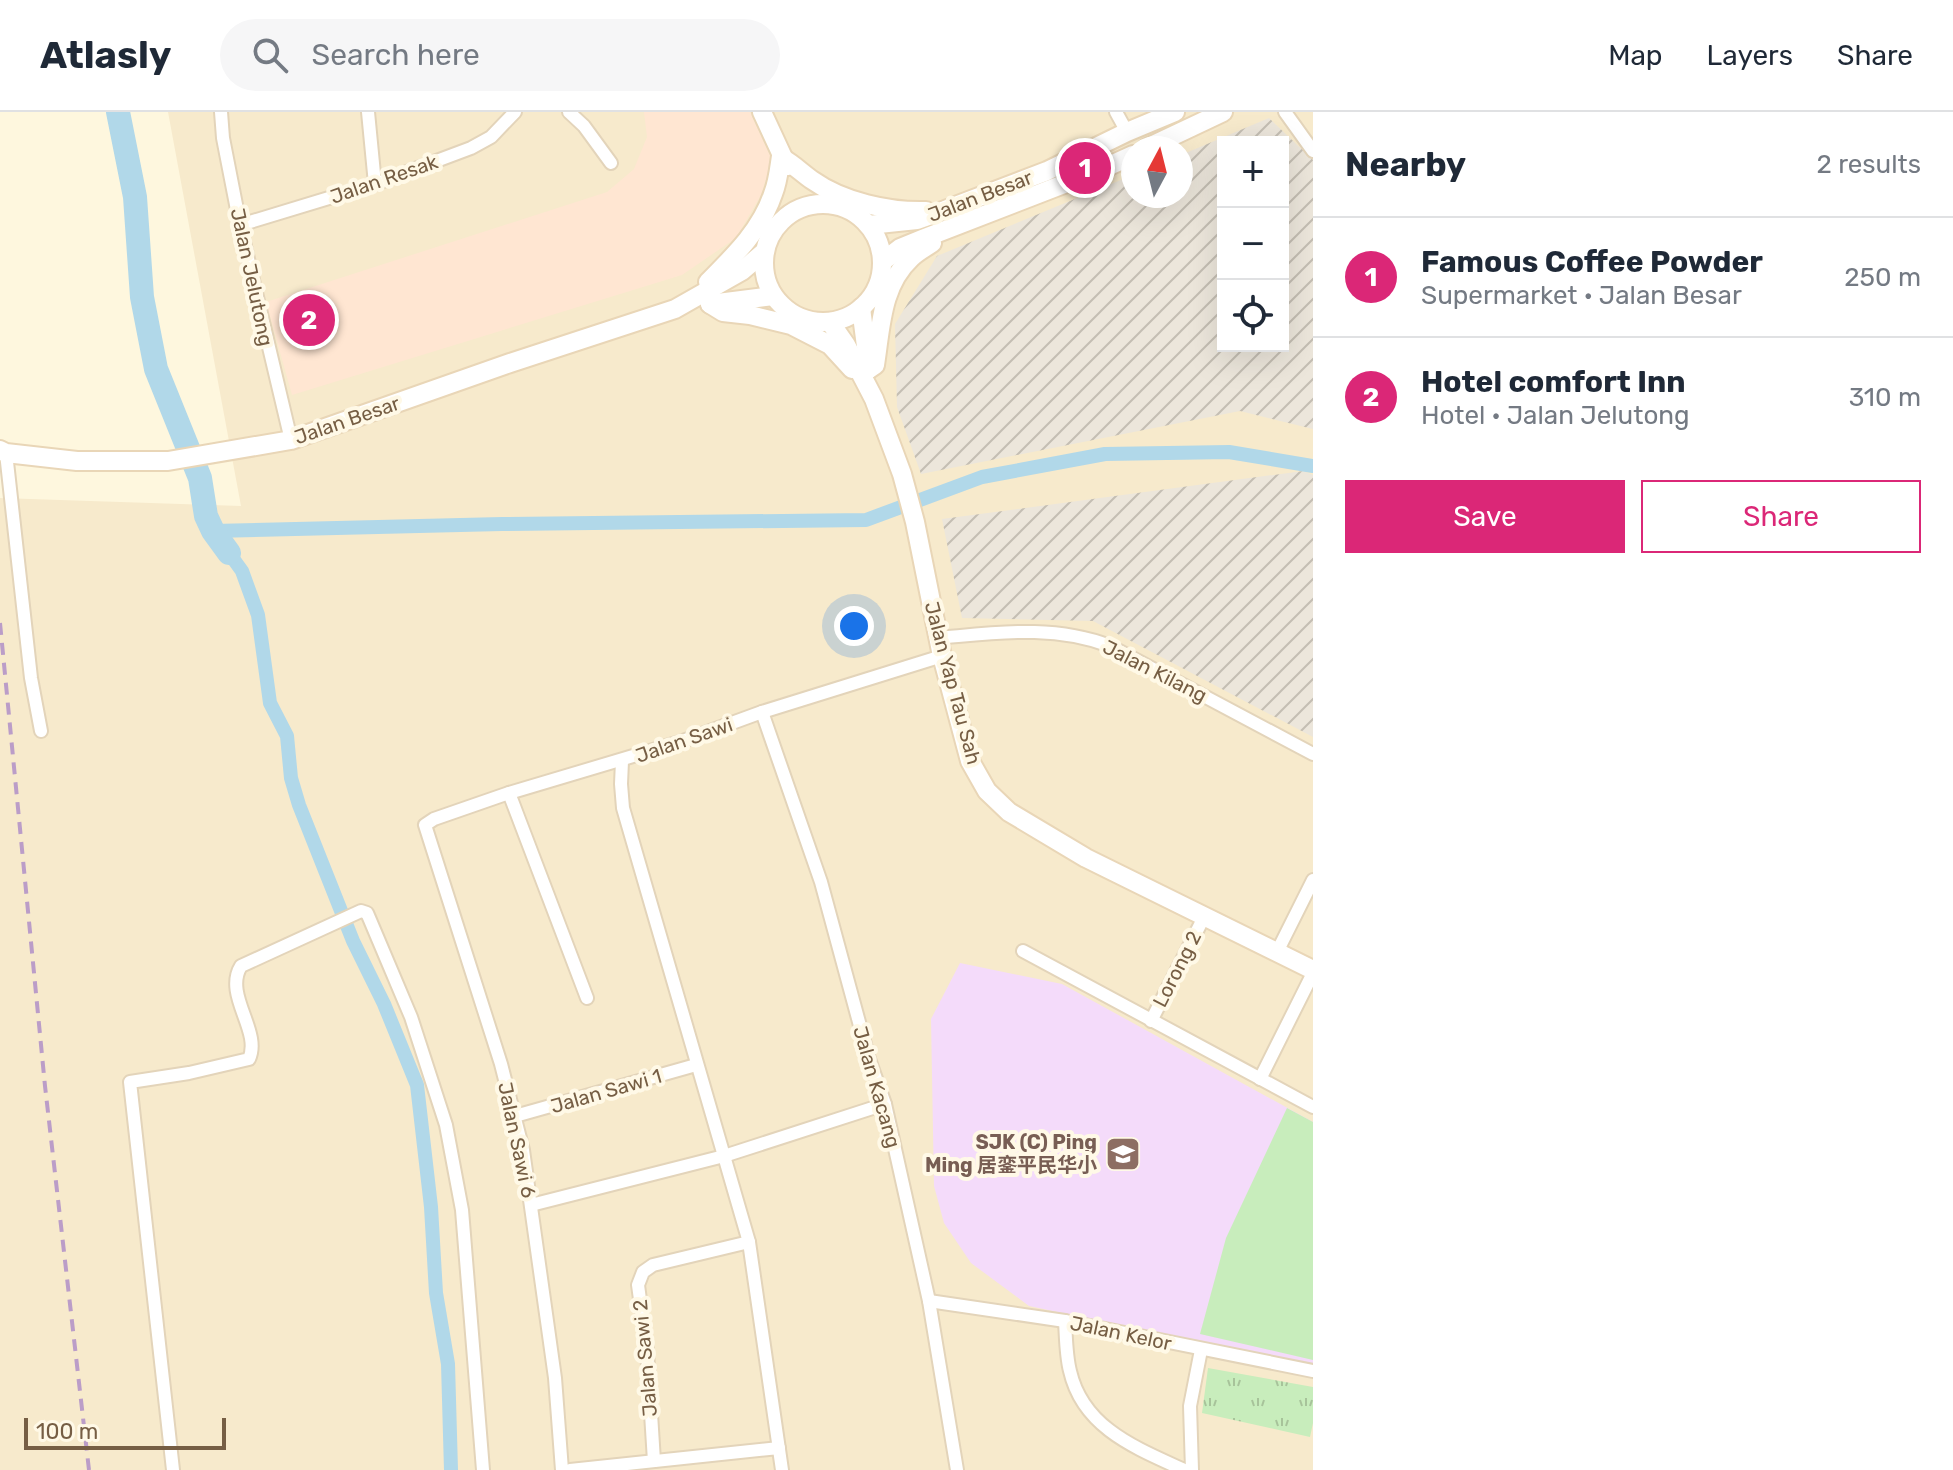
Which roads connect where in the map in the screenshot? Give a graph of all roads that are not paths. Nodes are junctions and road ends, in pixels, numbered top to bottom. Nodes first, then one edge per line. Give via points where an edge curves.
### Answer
1 (221, 112) edge
2 (368, 112) edge
3 (515, 112) edge
4 (569, 112) edge
5 (762, 112) edge
6 (1116, 112) edge
7 (1175, 112) edge
8 (1223, 112) edge
9 (1285, 112) edge
10 (1127, 132) junction
11 (1172, 136) edge
12 (1313, 151) edge
13 (782, 158) junction
14 (1121, 160) edge
15 (611, 163) dead end
16 (375, 184) junction
17 (814, 204) junction
18 (787, 215) junction
19 (948, 219) junction
20 (240, 225) junction
21 (869, 225) junction
22 (764, 252) junction
23 (882, 262) junction
24 (773, 296) junction
25 (708, 298) junction
26 (861, 308) junction
27 (830, 322) junction
28 (863, 370) junction
29 (291, 440) junction
30 (2, 453) edge
31 (940, 647) junction
32 (762, 712) junction
33 (41, 731) dead end
34 (1313, 754) edge
35 (622, 761) junction
36 (509, 793) junction
37 (427, 822) joint
38 (1313, 880) edge
39 (1204, 917) junction
40 (1023, 951) dead end
41 (1277, 952) junction
42 (1313, 972) edge
43 (587, 998) dead end
44 (1151, 1021) junction
45 (696, 1065) junction
46 (1260, 1079) junction
47 (885, 1104) junction
48 (1313, 1107) edge
49 (515, 1116) junction
50 (724, 1156) junction
51 (531, 1205) junction
52 (749, 1242) junction
53 (929, 1301) junction
54 (1065, 1321) junction
55 (1201, 1350) junction
56 (1313, 1371) edge
57 (779, 1448) junction
58 (654, 1461) junction
59 (692, 1463) edge
60 (173, 1470) edge
61 (483, 1470) edge
62 (562, 1470) edge
63 (570, 1470) edge
64 (782, 1470) edge
65 (957, 1470) edge
66 (1184, 1470) edge
67 (1192, 1470) edge

1 - 20 street, Jalan Jelutong
2 - 16 street
3 - 16 street, Jalan Resak via 491,137 471,148
4 - 15 street
5 - 13 main road
6 - 10 street
7 - 10 main road, Jalan Besar
8 - 11 main road
9 - 12 street
10 - 19 main road, Jalan Besar
13 - 17 main road
13 - 18 main road
13 - 19 main road via 814,182 860,201
13 - 25 main road via 767,209 735,256 707,284
14 - 19 main road, Jalan Besar
16 - 20 street, Jalan Resak
17 - 18 main road
17 - 21 main road via 844,208
18 - 22 main road, Jalan Besar
19 - 21 main road, Jalan Besar
19 - 23 main road, Jalan Besar
19 - 28 main road via 900,271 881,316 875,365
20 - 29 street, Jalan Jelutong
21 - 23 main road
22 - 24 main road
22 - 25 main road, Jalan Besar
23 - 26 main road via 880,280
24 - 25 main road, Jalan Besar
24 - 27 main road via 798,317
25 - 28 main road via 723,312 791,325 830,345 847,365
25 - 29 main road, Jalan Besar
26 - 27 main road
26 - 28 main road, Jalan Yap Tau Sah
27 - 28 main road, Jalan Yap Tau Sah
28 - 31 main road, Jalan Yap Tau Sah via 902,474
29 - 30 main road, Jalan Besar via 168,461 77,461
30 - 33 street
31 - 32 street, Jalan Sawi
31 - 34 street, Jalan Kilang via 1029,630 1087,637
31 - 39 main road, Jalan Yap Tau Sah via 970,761 987,791 1009,812 1086,858
32 - 35 street, Jalan Sawi
32 - 47 street, Jalan Kacang via 821,882
35 - 36 street, Jalan Sawi
35 - 45 street via 623,808
36 - 37 street, Jalan Sawi
36 - 43 street
37 - 49 street, Jalan Sawi 6 via 424,830
38 - 41 street
39 - 41 main road, Jalan Yap Tau Sah
39 - 44 street, Lorong 2
40 - 44 street
41 - 42 main road, Jalan Yap Tau Sah
42 - 46 street
44 - 46 street
45 - 49 street, Jalan Sawi 1
45 - 50 street
46 - 48 street
47 - 50 street
47 - 53 street, Jalan Kacang
49 - 51 street, Jalan Sawi 6
50 - 51 street
50 - 52 street
51 - 62 street, Jalan Sawi 6
52 - 57 street
52 - 58 street, Jalan Sawi 2 via 653,1265 643,1272 638,1285
53 - 54 street, Jalan Kelor
53 - 65 street, Jalan Kacang
54 - 55 street, Jalan Kelor
54 - 66 street via 1069,1371 1080,1400 1098,1424
55 - 56 street, Jalan Kelor
55 - 67 street via 1190,1406
57 - 59 street
57 - 64 street
58 - 59 street
58 - 63 street
60 - 61 street via 130,1082 249,1059 251,1042 235,980 241,966 363,911 411,1017 446,1125 462,1210

